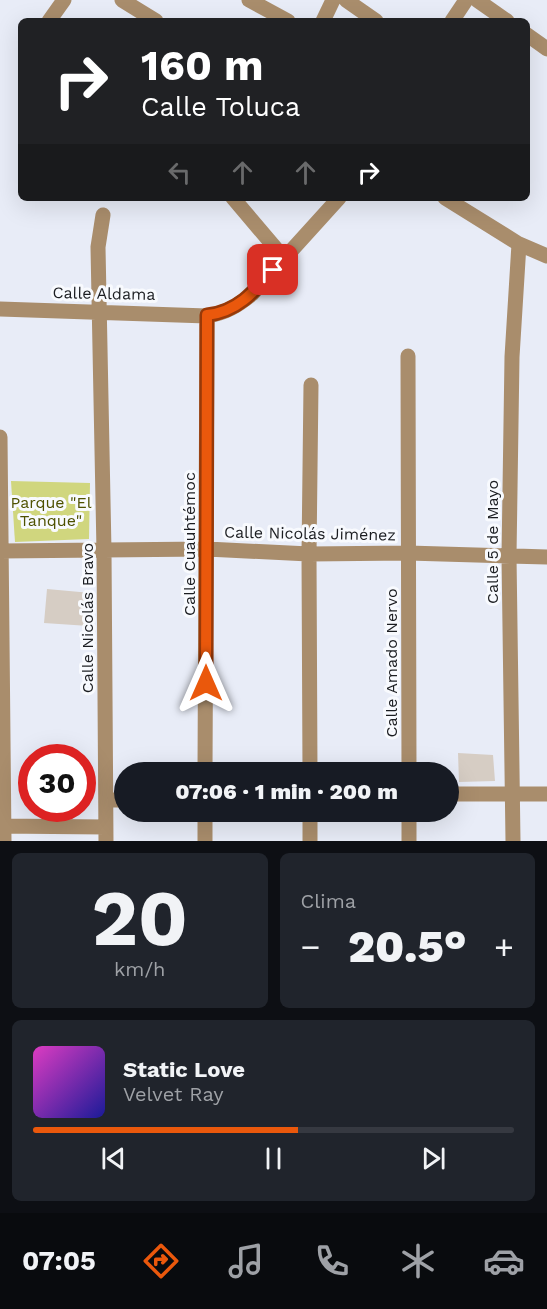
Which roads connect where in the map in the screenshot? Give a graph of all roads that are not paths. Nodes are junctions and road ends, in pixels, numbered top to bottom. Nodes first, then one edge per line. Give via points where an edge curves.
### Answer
1 (64, 0) edge
2 (122, 0) edge
3 (249, 0) edge
4 (333, 0) edge
5 (346, 0) edge
6 (466, 0) edge
7 (477, 0) edge
8 (51, 18) edge
9 (151, 18) edge
10 (282, 18) edge
11 (325, 18) edge
12 (372, 18) edge
13 (454, 18) edge
14 (503, 18) edge
15 (530, 37) edge
16 (547, 49) edge
17 (236, 201) edge
18 (336, 201) edge
19 (450, 201) edge
20 (103, 215) dead end
21 (519, 244) junction
22 (547, 256) edge
23 (284, 258) junction
24 (0, 309) edge
25 (99, 311) junction
26 (207, 315) junction
27 (408, 356) dead end
28 (311, 385) dead end
29 (0, 437) edge
30 (207, 549) junction
31 (1, 551) edge
32 (104, 551) junction
33 (408, 553) junction
34 (309, 554) junction
35 (509, 556) junction
36 (547, 556) edge
37 (205, 762) edge
38 (310, 762) edge
39 (409, 762) edge
40 (459, 794) edge
41 (513, 794) junction
42 (547, 794) edge
43 (106, 800) junction
44 (114, 800) edge
45 (205, 822) edge
46 (310, 822) edge
47 (409, 822) edge
48 (3, 831) edge
49 (106, 834) edge
50 (205, 841) edge
51 (310, 841) edge
52 (410, 841) edge
53 (513, 841) edge

1 - 8 street
2 - 9 street
3 - 10 street
4 - 11 street
5 - 12 street
6 - 13 street
7 - 14 street
15 - 16 street
17 - 23 street
18 - 23 street, Calle Aldama
19 - 21 street
20 - 25 street, Calle Nicolás Bravo via 99,236
21 - 22 street
21 - 35 street, Calle 5 de Mayo via 512,357
23 - 26 street, Calle Aldama via 236,307
24 - 25 street, Calle Aldama
25 - 26 street, Calle Aldama
25 - 32 street, Calle Nicolás Bravo
26 - 30 street, Calle Cuauhtémoc
27 - 33 street, Calle Amado Nervo
28 - 34 street
29 - 31 street
30 - 32 street, Calle Nicolás Jiménez
30 - 34 street, Calle Nicolás Jiménez
30 - 37 street, Calle Cuauhtémoc
31 - 32 street, Calle Nicolás Jiménez
31 - 48 street
32 - 43 street, Calle Nicolás Bravo
33 - 34 street, Calle Nicolás Jiménez
33 - 35 street, Calle Nicolás Jiménez
33 - 39 street, Calle Amado Nervo
34 - 38 street
35 - 36 street, Calle Nicolás Jiménez
35 - 41 street, Calle 5 de Mayo
40 - 41 street
41 - 42 street
41 - 53 street, Calle 5 de Mayo
43 - 44 street
43 - 49 street, Calle Nicolás Bravo
45 - 50 street
46 - 51 street
47 - 52 street
48 - 49 street

